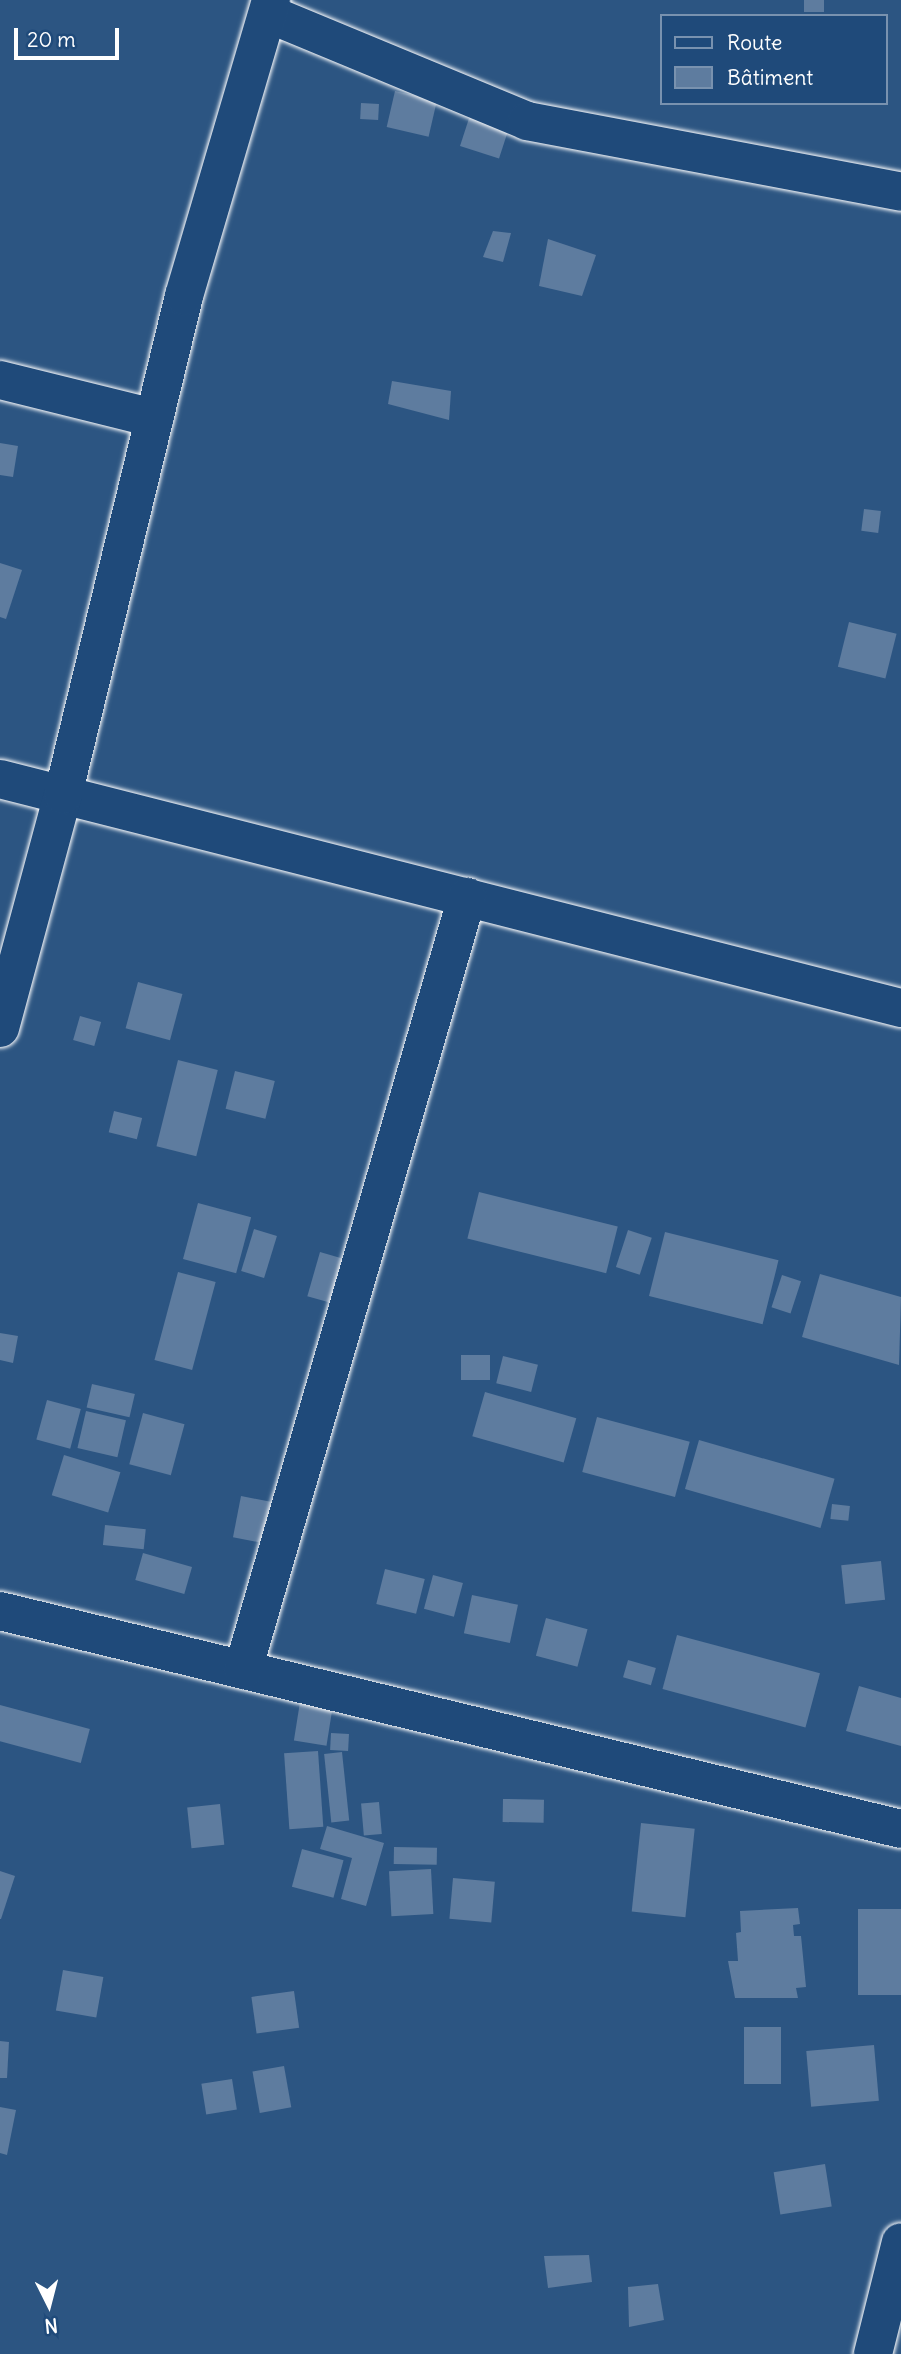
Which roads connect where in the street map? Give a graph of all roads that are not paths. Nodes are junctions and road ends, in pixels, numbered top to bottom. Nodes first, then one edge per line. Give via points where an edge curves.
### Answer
1 (270, 7) edge
2 (901, 192) edge
3 (0, 380) edge
4 (155, 418) junction
5 (0, 779) edge
6 (63, 795) junction
7 (467, 897) junction
8 (901, 1008) edge
9 (0, 1028) edge
10 (0, 1611) edge
11 (243, 1670) junction
12 (901, 1829) edge
13 (901, 2242) edge
14 (873, 2354) edge

1 - 2 street via 527,121
1 - 4 street via 184,296
3 - 4 street
4 - 6 street
5 - 6 street
6 - 7 street
6 - 9 street
7 - 8 street
7 - 11 street
10 - 11 street
11 - 12 street
13 - 14 street

